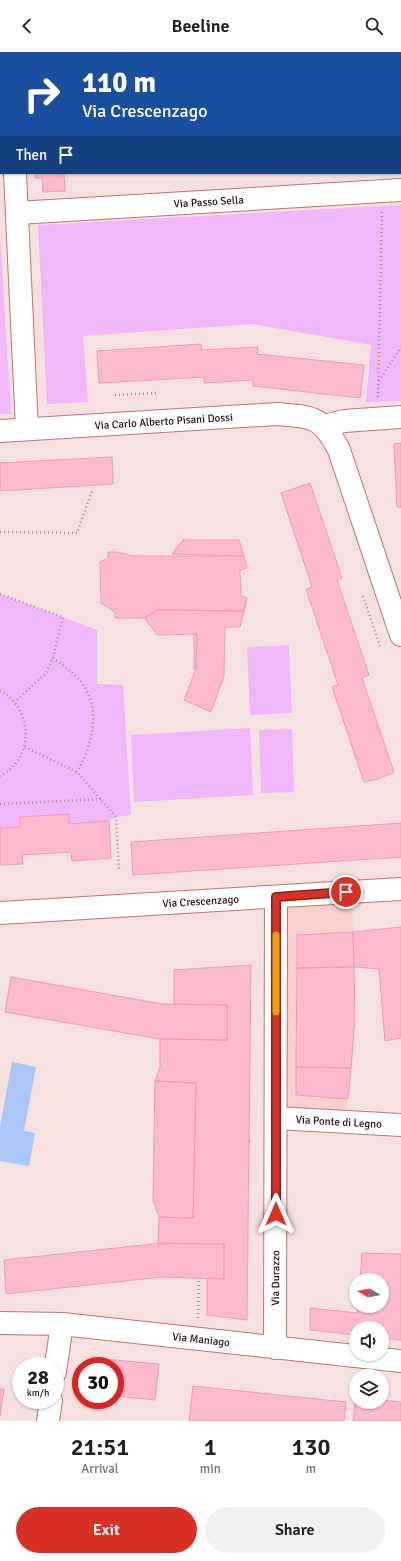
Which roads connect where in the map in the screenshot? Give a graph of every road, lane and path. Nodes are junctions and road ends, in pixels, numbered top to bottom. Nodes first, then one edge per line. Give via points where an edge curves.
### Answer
1 (15, 174) edge
2 (392, 191) edge
3 (17, 213) junction
4 (401, 346) edge
5 (379, 381) junction
6 (158, 393) dead end
7 (115, 395) dead end
8 (378, 403) dead end
9 (401, 417) edge
10 (325, 426) junction
11 (27, 429) junction
12 (0, 431) edge
13 (92, 491) dead end
14 (0, 532) edge
15 (0, 594) edge
16 (363, 596) dead end
17 (401, 635) edge
18 (380, 646) dead end
19 (53, 658) junction
20 (0, 691) edge
21 (15, 702) junction
22 (25, 746) junction
23 (77, 772) junction
24 (0, 776) edge
25 (102, 799) junction
26 (0, 804) edge
27 (119, 871) dead end
28 (401, 889) edge
29 (276, 897) junction
30 (0, 914) edge
31 (276, 1118) junction
32 (401, 1125) edge
33 (199, 1278) dead end
34 (198, 1318) dead end
35 (0, 1323) edge
36 (62, 1324) junction
37 (275, 1348) junction
38 (57, 1357) edge
39 (401, 1361) edge
40 (50, 1409) edge
41 (48, 1421) edge

1 - 3 street
2 - 3 street, Via Passo Sella
2 - 5 path
3 - 11 street
4 - 5 path
5 - 8 path
6 - 7 path
9 - 10 street via 344,421
10 - 11 street, Via Carlo Alberto Pisani Dossi via 303,416 278,414
10 - 17 street via 339,450
11 - 12 street, Via Carlo Alberto Pisani Dossi
13 - 14 path via 78,533
15 - 19 path via 63,617
16 - 18 path
19 - 21 path via 46,673
19 - 23 path via 74,674 86,690 92,709 92,732 87,754
20 - 21 path
21 - 22 path via 24,716 27,731
22 - 23 path
22 - 24 path via 19,761
23 - 25 path
25 - 26 path
25 - 27 path via 116,817
28 - 29 street, Via Crescenzago
29 - 30 street, Via Crescenzago
29 - 31 street, Via Durazzo
31 - 32 street, Via Ponte di Legno
31 - 37 street, Via Durazzo
33 - 34 path
35 - 36 street, Via Maniago
36 - 37 street, Via Maniago
36 - 38 street
37 - 39 street, Via Maniago
40 - 41 street

